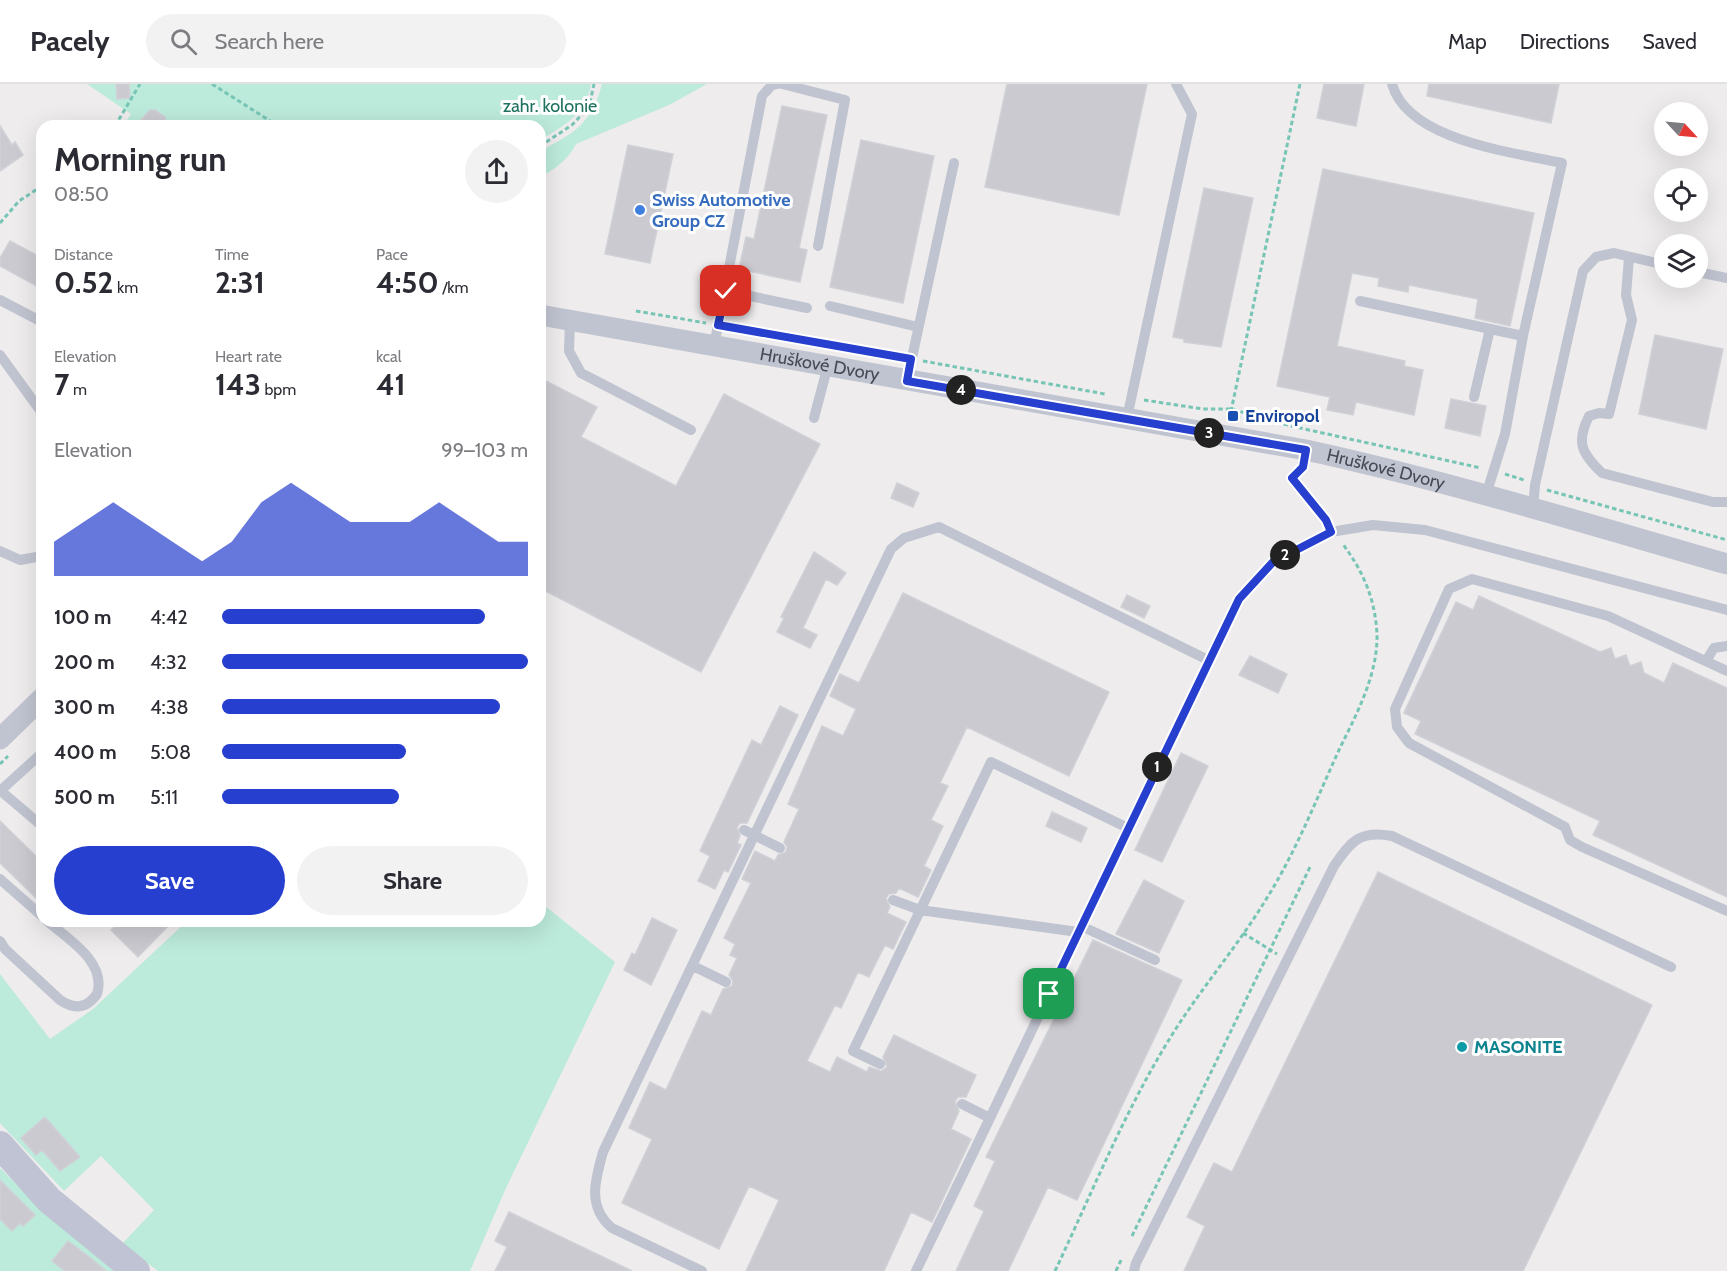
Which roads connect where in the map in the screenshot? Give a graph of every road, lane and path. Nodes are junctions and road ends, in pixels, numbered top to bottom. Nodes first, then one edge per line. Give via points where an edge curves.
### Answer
1 (141, 84) edge
2 (212, 84) edge
3 (594, 84) edge
4 (777, 84) edge
5 (782, 84) edge
6 (1176, 84) edge
7 (1300, 84) edge
8 (1392, 84) edge
9 (119, 120) edge
10 (269, 120) edge
11 (546, 143) edge
12 (954, 163) dead end
13 (36, 190) edge
14 (0, 223) edge
15 (818, 246) dead end
16 (1629, 258) junction
17 (1654, 263) edge
18 (1708, 274) edge
19 (1727, 278) edge
20 (726, 291) junction
21 (0, 300) edge
22 (1360, 301) dead end
23 (830, 306) dead end
24 (807, 308) dead end
25 (546, 316) edge
26 (36, 319) edge
27 (570, 320) junction
28 (718, 325) junction
29 (918, 327) junction
30 (1490, 329) junction
31 (1523, 336) junction
32 (714, 346) junction
33 (0, 356) edge
34 (911, 359) junction
35 (828, 365) junction
36 (907, 381) junction
37 (1474, 397) dead end
38 (36, 405) edge
39 (814, 418) dead end
40 (1127, 418) junction
41 (691, 430) dead end
42 (1287, 432) dead end
43 (1306, 450) junction
44 (1495, 471) junction
45 (1535, 485) junction
46 (1486, 495) junction
47 (1727, 502) edge
48 (1533, 508) junction
49 (1331, 532) junction
50 (1727, 540) edge
51 (0, 551) edge
52 (36, 557) edge
53 (1727, 564) edge
54 (1727, 610) edge
55 (1727, 646) edge
56 (1208, 660) junction
57 (1706, 661) junction
58 (1727, 671) edge
59 (36, 704) edge
60 (0, 739) edge
61 (36, 759) edge
62 (1, 791) edge
63 (36, 821) edge
64 (1128, 828) junction
65 (744, 830) dead end
66 (755, 835) junction
67 (780, 848) dead end
68 (1310, 867) dead end
69 (0, 879) edge
70 (893, 900) dead end
71 (920, 910) junction
72 (36, 911) edge
73 (1727, 911) edge
74 (54, 927) edge
75 (1080, 929) junction
76 (1243, 933) junction
77 (0, 941) edge
78 (1268, 949) dead end
79 (1155, 960) dead end
80 (693, 966) junction
81 (1671, 967) dead end
82 (726, 982) dead end
83 (880, 1064) dead end
84 (962, 1104) dead end
85 (990, 1118) junction
86 (0, 1145) edge
87 (1131, 1239) dead end
88 (1126, 1250) dead end
89 (136, 1271) edge
90 (702, 1271) edge
91 (916, 1271) edge
92 (1055, 1271) edge
93 (1116, 1271) edge
94 (1134, 1271) edge

1 - 9 path
2 - 10 path
3 - 11 path via 589,107
4 - 20 lane via 762,96
5 - 15 lane via 846,100
6 - 40 lane via 1192,114
7 - 42 path via 1230,416
8 - 31 lane via 1409,112 1423,123 1467,142 1562,164
12 - 29 lane
13 - 14 path via 19,201
16 - 17 lane
16 - 45 lane via 1614,253 1596,257 1583,271
16 - 47 lane via 1626,295 1632,320 1609,414 1589,416 1581,434 1583,448 1602,473 1713,502
18 - 19 lane
20 - 24 lane
20 - 28 lane
21 - 26 lane
22 - 30 lane
23 - 29 lane
25 - 27 street, Hruškové Dvory
27 - 32 street, Hruškové Dvory
27 - 41 lane via 569,351 581,373
28 - 32 lane
28 - 34 path
29 - 34 lane
30 - 31 lane
30 - 37 lane
31 - 44 lane
32 - 35 street, Hruškové Dvory
33 - 38 lane
34 - 36 lane
35 - 36 street, Hruškové Dvory
35 - 39 lane
36 - 40 street, Hruškové Dvory
40 - 43 street, Hruškové Dvory
43 - 46 street, Hruškové Dvory
43 - 49 path via 1303,467 1292,478
44 - 45 path
44 - 46 lane
45 - 48 lane
45 - 50 path
46 - 48 street, Hruškové Dvory
48 - 53 street, Hruškové Dvory
49 - 54 lane via 1372,525 1425,530
49 - 56 lane via 1273,562 1239,599
49 - 76 path via 1358,565 1369,590 1377,634 1373,666 1354,719 1287,861
51 - 52 lane via 20,560
55 - 57 lane via 1714,648
56 - 64 lane
56 - 66 lane via 939,527 904,538 891,549
57 - 58 lane
57 - 73 lane via 1608,616 1472,579 1449,589 1395,709 1397,727 1409,743 1565,827 1570,840 1582,847
59 - 60 street
61 - 62 lane
62 - 63 lane
64 - 71 lane via 991,762
64 - 75 lane
65 - 66 lane
66 - 67 lane
66 - 80 lane
68 - 87 path
69 - 72 lane
70 - 71 lane
71 - 75 lane
71 - 83 lane via 853,1051
74 - 77 lane via 91,960 98,972 98,994 86,1005 70,1006 60,1000
75 - 79 lane
75 - 85 lane
76 - 78 path
76 - 92 path via 1167,1043 1140,1091
80 - 82 lane
80 - 90 lane via 603,1152 594,1185 596,1206 612,1228
81 - 94 lane via 1392,836 1364,835 1348,844
84 - 85 lane
85 - 91 lane
86 - 89 street via 49,1200
88 - 93 path

